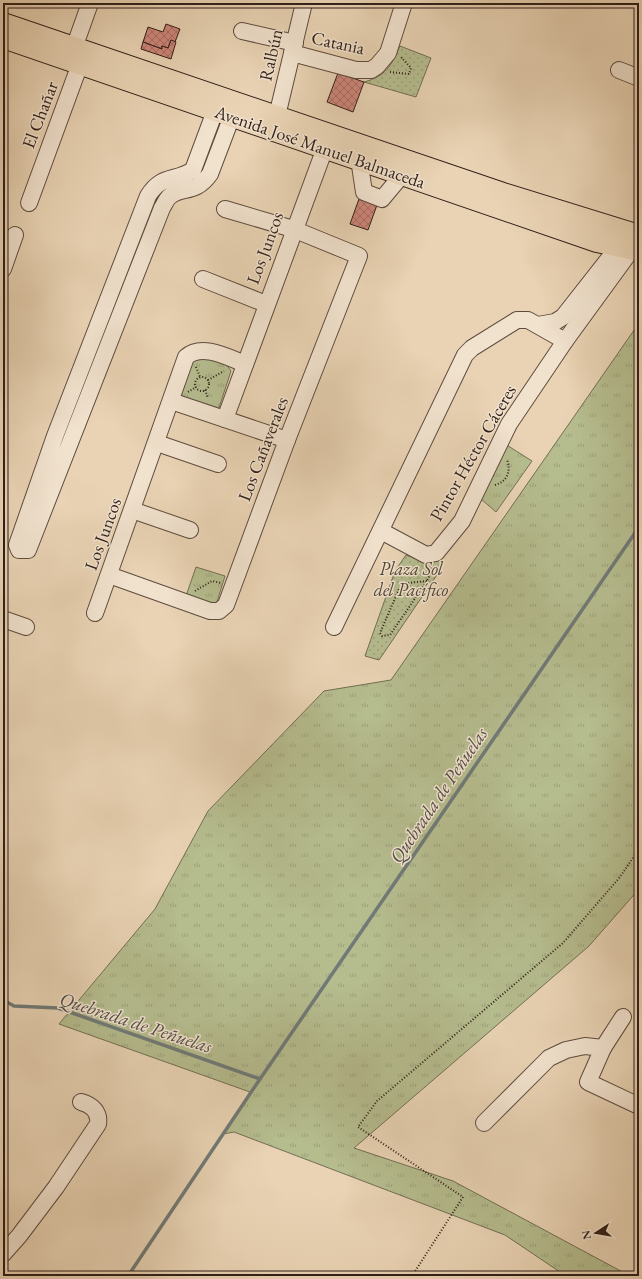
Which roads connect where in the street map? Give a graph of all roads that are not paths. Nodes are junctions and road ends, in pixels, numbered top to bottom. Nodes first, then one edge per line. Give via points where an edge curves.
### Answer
1 (90, 3) edge
2 (304, 3) edge
3 (404, 3) edge
4 (3, 23) edge
5 (242, 31) dead end
6 (3, 38) edge
7 (293, 48) junction
8 (77, 56) junction
9 (619, 70) dead end
10 (639, 78) edge
11 (224, 113) junction
12 (277, 116) junction
13 (325, 148) junction
14 (359, 159) junction
15 (402, 174) junction
16 (28, 203) dead end
17 (225, 209) dead end
18 (293, 229) junction
19 (15, 235) dead end
20 (131, 240) junction
21 (632, 246) edge
22 (146, 247) junction
23 (3, 269) edge
24 (203, 279) dead end
25 (266, 304) junction
26 (538, 325) junction
27 (565, 341) junction
28 (91, 344) junction
29 (106, 350) junction
30 (245, 364) junction
31 (171, 400) junction
32 (225, 419) junction
33 (62, 440) junction
34 (286, 440) junction
35 (157, 443) junction
36 (218, 464) dead end
37 (132, 510) junction
38 (190, 530) dead end
39 (381, 531) junction
40 (109, 576) junction
41 (95, 613) dead end
42 (3, 619) edge
43 (26, 627) dead end
44 (334, 627) dead end
45 (623, 1017) dead end
46 (603, 1048) junction
47 (81, 1102) dead end
48 (639, 1106) edge
49 (484, 1124) dead end
50 (3, 1254) edge

1 - 8 street, El Chañar
2 - 7 street, Ralbún
3 - 7 street, Catania via 390,49 384,59 373,68 356,70
4 - 8 main road, Avenida José Manuel Balmaceda
5 - 7 street, Catania
6 - 8 main road, Avenida José Manuel Balmaceda via 51,55
7 - 12 street, Ralbún
8 - 11 main road, Avenida José Manuel Balmaceda
8 - 12 main road, Avenida José Manuel Balmaceda
8 - 16 street, El Chañar
9 - 10 street
11 - 13 main road, Avenida José Manuel Balmaceda
11 - 20 street via 193,170 160,182 154,187
11 - 22 street via 210,174 196,188 169,197
12 - 21 main road, Avenida José Manuel Balmaceda via 540,206
13 - 14 main road, Avenida José Manuel Balmaceda
13 - 18 street, Los Juncos
14 - 15 main road, Avenida José Manuel Balmaceda
14 - 15 street via 364,192 382,199
15 - 21 main road, Avenida José Manuel Balmaceda via 597,242
17 - 18 street
18 - 25 street, Los Juncos
18 - 34 street, Los Cañaverales via 359,256
19 - 23 street
20 - 22 street
20 - 28 street
21 - 26 street via 563,318
21 - 27 street, Pintor Héctor Cáceres
22 - 29 street
24 - 25 street
25 - 30 street, Los Juncos
26 - 27 street
26 - 39 street via 528,320 517,320 465,355
27 - 39 street, Pintor Héctor Cáceres via 509,424 462,521 436,553 426,555
28 - 29 street
28 - 33 street
29 - 33 street
30 - 31 street, Los Juncos via 210,351 192,352 186,357
30 - 32 street, Los Juncos
31 - 32 street
31 - 35 street, Los Juncos
32 - 34 street
33 - 33 street via 17,545 19,550 28,550
34 - 40 street, Los Cañaverales via 226,605 219,611 210,611
35 - 36 street
35 - 37 street, Los Juncos
37 - 38 street
37 - 40 street, Los Juncos
39 - 44 street
40 - 41 street, Los Juncos
42 - 43 street
45 - 46 street
46 - 48 street via 588,1082
46 - 49 street via 585,1046 566,1050 549,1058
47 - 50 street via 96,1111 99,1120 96,1129 19,1236

